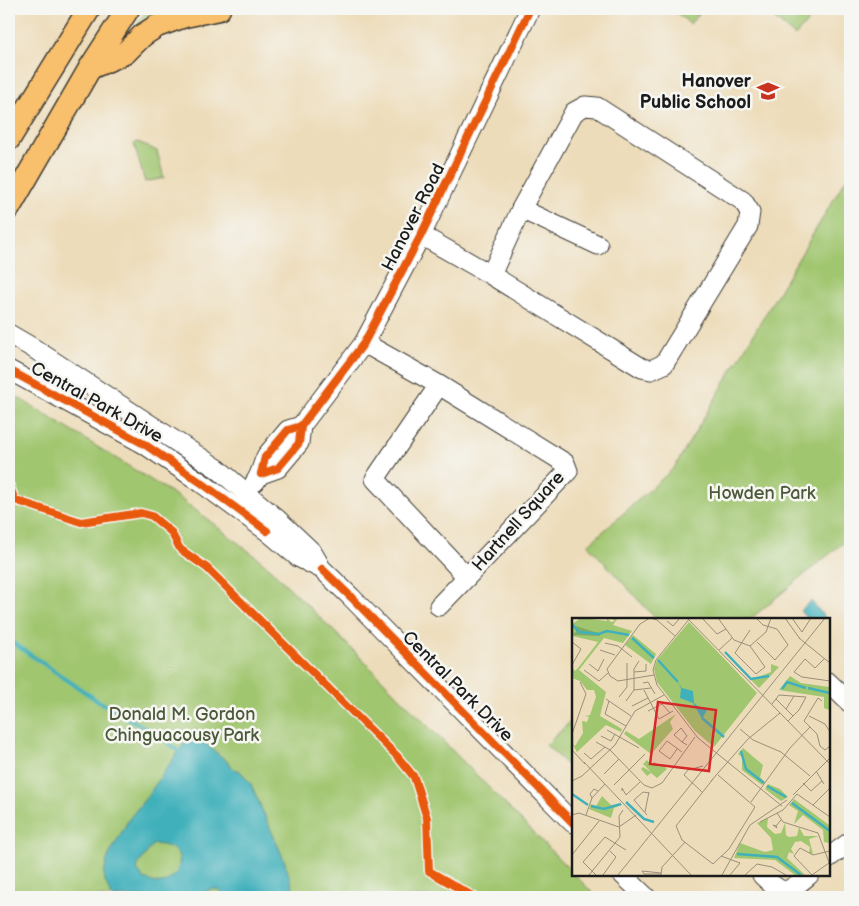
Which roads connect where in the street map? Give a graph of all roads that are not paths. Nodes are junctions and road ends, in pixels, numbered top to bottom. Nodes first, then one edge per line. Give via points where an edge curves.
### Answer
1 (89, 9) edge
2 (128, 9) edge
3 (219, 9) edge
4 (530, 9) edge
5 (90, 68) junction
6 (9, 139) edge
7 (9, 208) edge
8 (521, 208) junction
9 (421, 235) junction
10 (598, 245) dead end
11 (491, 275) junction
12 (9, 334) edge
13 (364, 343) junction
14 (9, 370) edge
15 (439, 385) junction
16 (242, 501) junction
17 (467, 577) junction
18 (439, 606) dead end
19 (829, 683) edge
20 (850, 703) edge
21 (572, 822) edge
22 (850, 842) edge
23 (829, 857) edge
24 (625, 876) edge
25 (763, 876) edge
26 (808, 876) edge
27 (646, 897) edge

1 - 6 main road
2 - 5 main road
3 - 5 main road via 157,26 125,53
4 - 9 street, Hanover Road
5 - 7 main road
8 - 10 street
8 - 11 street
8 - 11 street via 574,112 585,106 597,107 743,201 750,212 748,226 664,364 652,370 642,368
9 - 11 street
9 - 13 street, Hanover Road
12 - 16 street, Central Park Drive via 218,469
13 - 15 street, Hartnell Square
13 - 16 street, Hanover Road via 301,426 298,443 278,468 261,474
14 - 16 street, Central Park Drive
15 - 17 street, Hartnell Square via 375,479
15 - 17 street, Hartnell Square via 565,464 568,471
16 - 21 street, Central Park Drive via 298,557 322,570 351,596
17 - 18 street, Hartnell Square
19 - 20 street
22 - 23 street
24 - 27 street
25 - 26 street via 775,888 785,891

